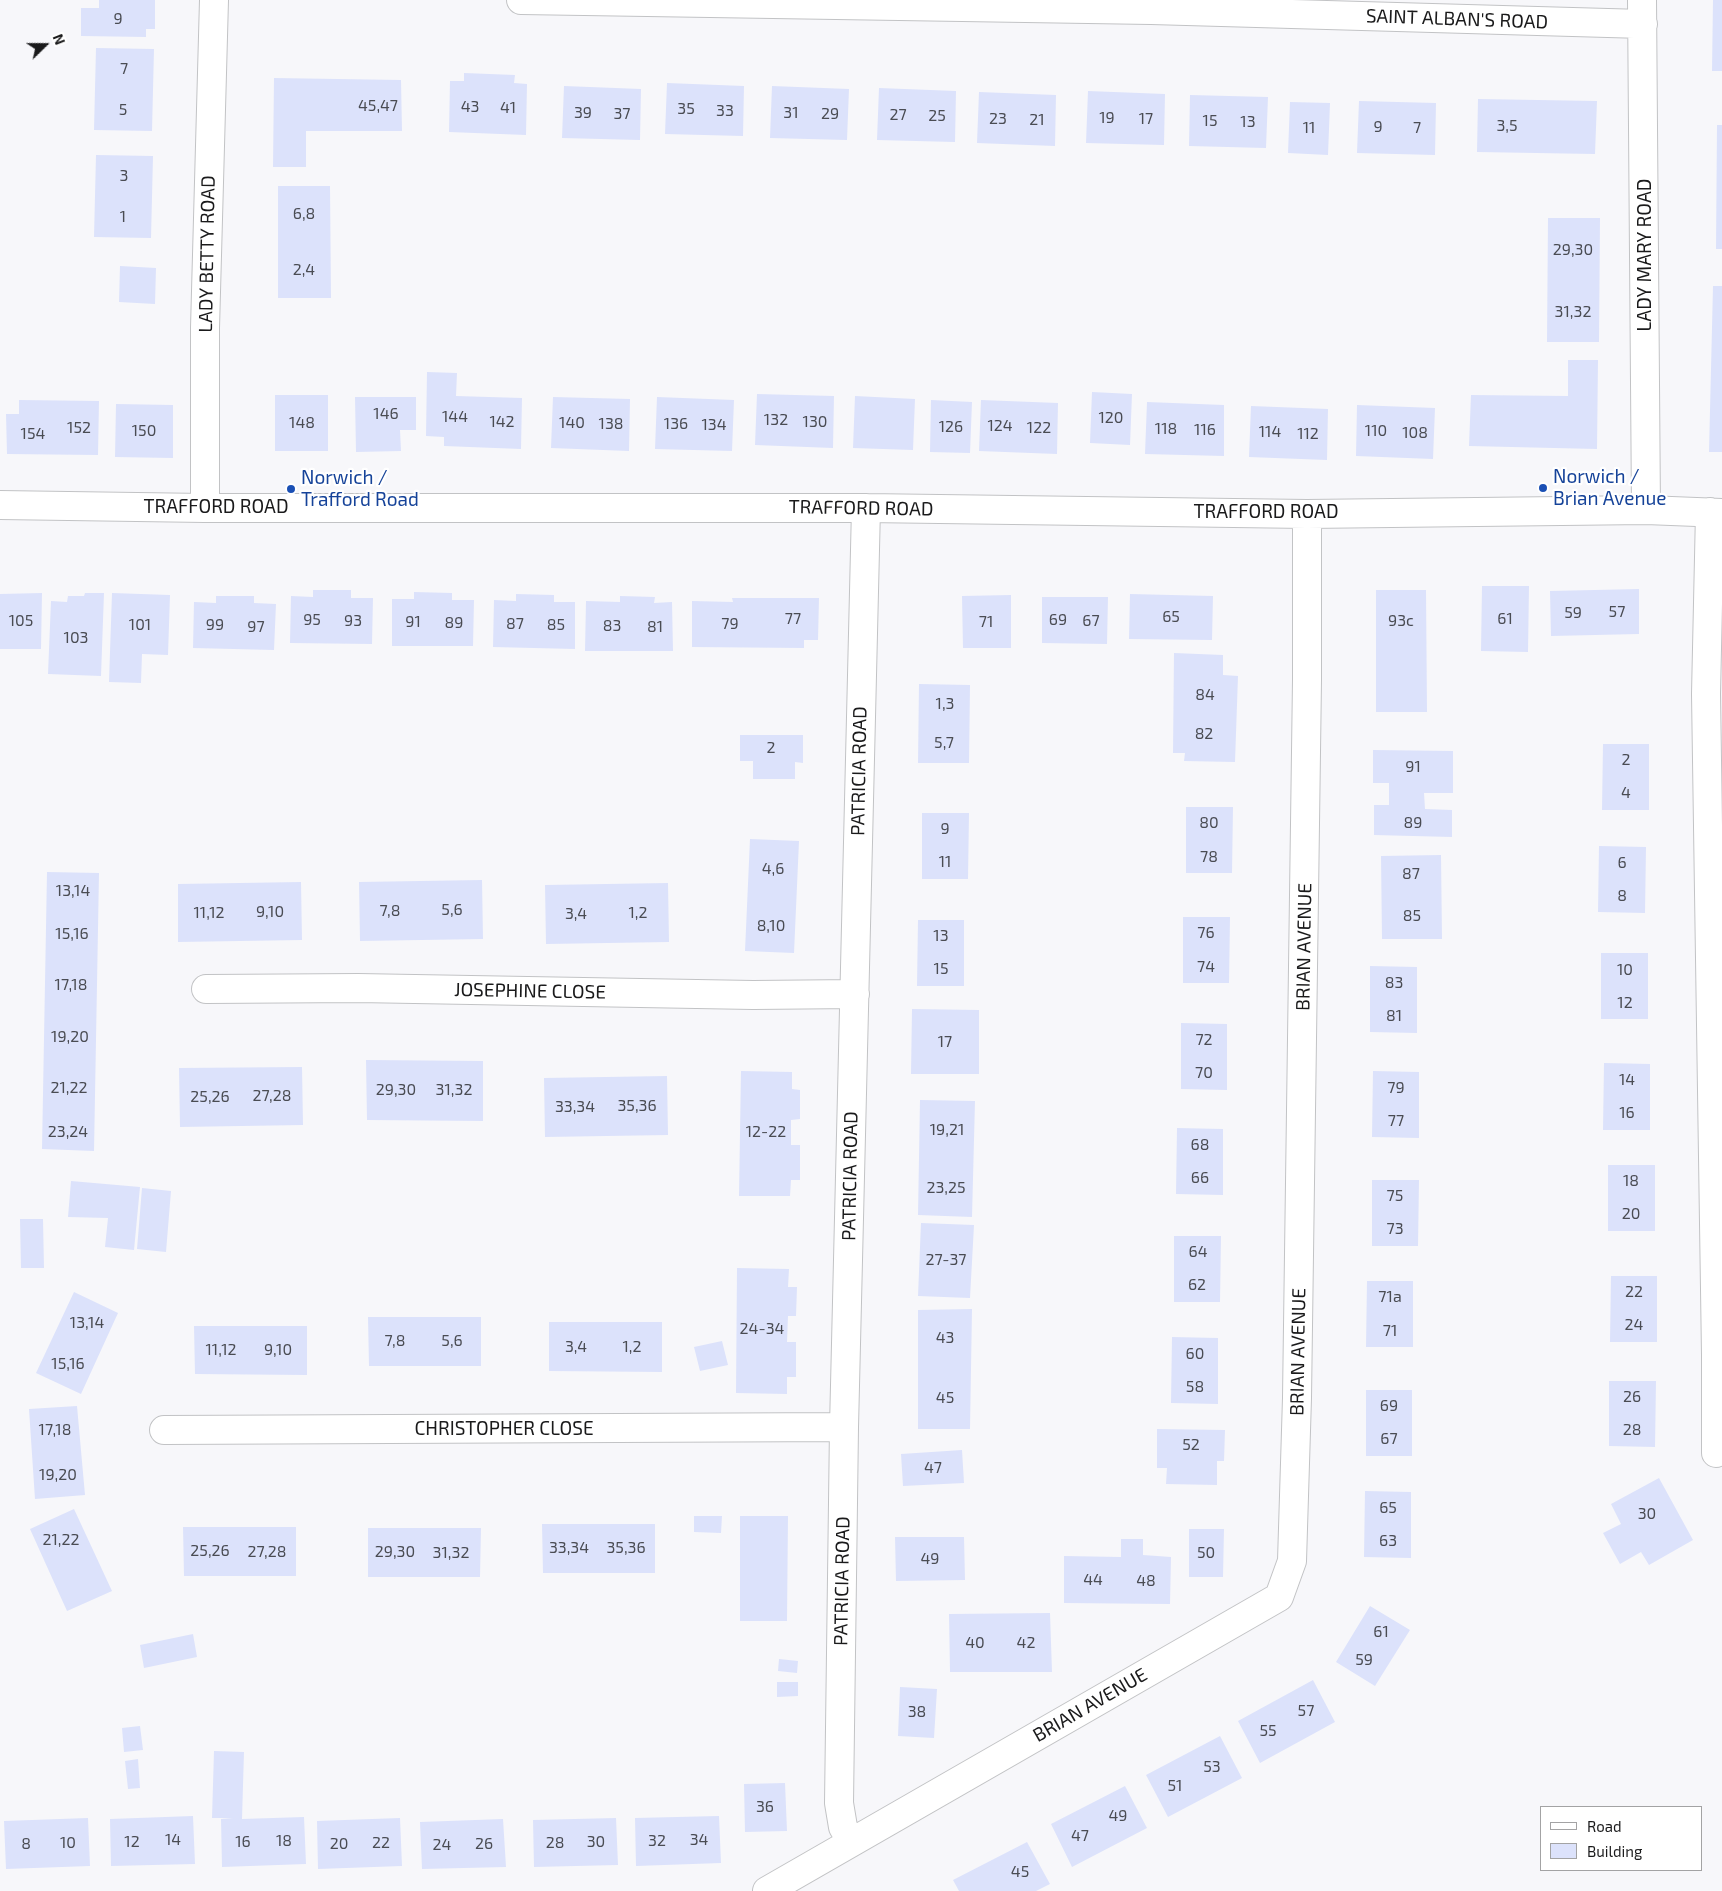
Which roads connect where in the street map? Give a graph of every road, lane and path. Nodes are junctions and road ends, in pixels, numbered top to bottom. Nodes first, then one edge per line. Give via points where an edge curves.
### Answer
1 (214, 0) edge
2 (521, 0) edge
3 (1642, 12) edge
4 (0, 505) edge
5 (204, 508) junction
6 (866, 508) junction
7 (1646, 510) junction
8 (1716, 513) edge
9 (1307, 514) junction
10 (206, 989) dead end
11 (855, 994) junction
12 (844, 1428) junction
13 (164, 1430) dead end
14 (1716, 1453) dead end
15 (851, 1842) junction
16 (767, 1891) edge

1 - 5 street, LADY BETTY ROAD via 205,328
2 - 3 street, SAINT ALBAN'S ROAD via 1150,10
3 - 7 street, LADY MARY ROAD
4 - 5 street, TRAFFORD ROAD
5 - 6 street, TRAFFORD ROAD
6 - 9 street, TRAFFORD ROAD
6 - 11 street, PATRICIA ROAD
7 - 8 street, TRAFFORD ROAD
7 - 9 street, TRAFFORD ROAD
8 - 14 street via 1706,694
9 - 15 street, BRIAN AVENUE via 1297,1398 1292,1561 1279,1597
10 - 11 street, JOSEPHINE CLOSE
11 - 12 street, PATRICIA ROAD
12 - 13 street, CHRISTOPHER CLOSE
12 - 15 street, PATRICIA ROAD via 839,1803 843,1827
15 - 16 street, BRIAN AVENUE

